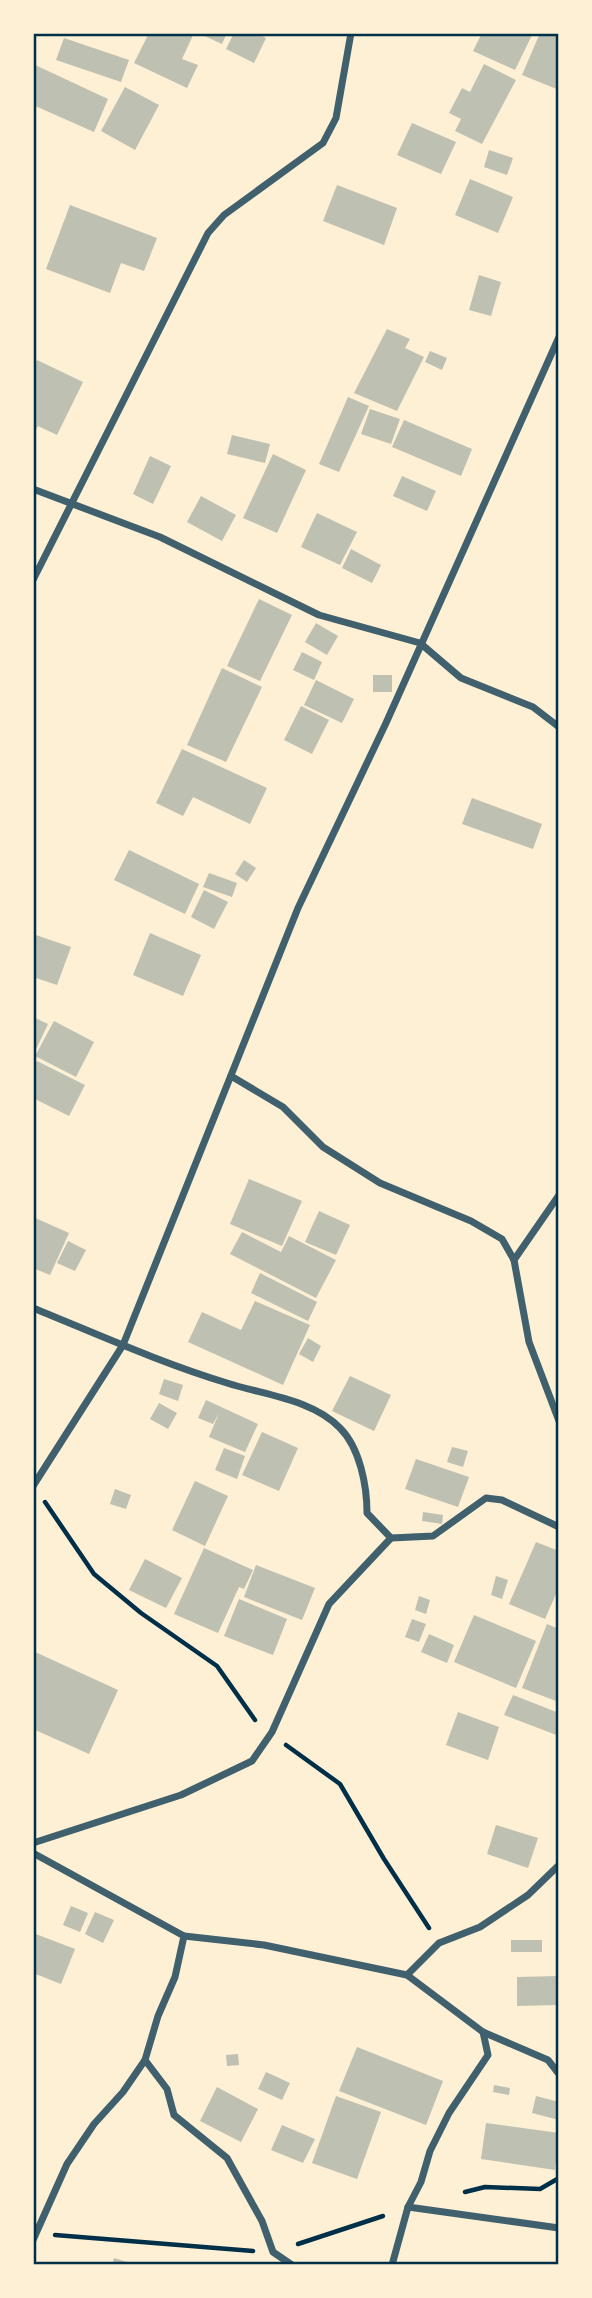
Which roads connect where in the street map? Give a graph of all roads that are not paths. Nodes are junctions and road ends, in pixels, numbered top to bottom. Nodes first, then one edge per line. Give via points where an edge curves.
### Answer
1 (351, 33) edge
2 (559, 337) edge
3 (33, 489) edge
4 (72, 506) junction
5 (33, 580) edge
6 (420, 643) junction
7 (559, 727) edge
8 (231, 1076) junction
9 (559, 1195) edge
10 (514, 1260) junction
11 (33, 1308) edge
12 (123, 1345) junction
13 (559, 1421) edge
14 (33, 1485) edge
15 (559, 1527) edge
16 (391, 1538) junction
17 (33, 1843) edge
18 (33, 1853) edge
19 (559, 1865) edge
20 (184, 1936) junction
21 (407, 1975) junction
22 (483, 2032) junction
23 (145, 2060) junction
24 (559, 2074) edge
25 (408, 2207) junction
26 (559, 2228) edge
27 (34, 2237) edge
28 (292, 2265) edge
29 (393, 2265) edge

1 - 4 street via 331,130 323,143 224,215 208,233
2 - 6 street
3 - 4 street
4 - 5 street
4 - 6 street via 160,537 319,615
6 - 7 street via 461,678 533,707
6 - 8 street via 298,908
8 - 10 street via 284,1107 323,1147 380,1183 471,1221 502,1240
8 - 12 street
9 - 10 street
10 - 13 street via 529,1342
11 - 12 street
12 - 14 street
12 - 16 street via 310,1408 341,1428 359,1463 367,1513
15 - 16 street via 502,1500 486,1498 433,1536
16 - 17 street via 329,1604 272,1732 252,1761 181,1795
18 - 20 street
19 - 21 street via 528,1895 480,1927 439,1943
20 - 21 street via 264,1945
20 - 23 street via 175,1977
21 - 22 street
22 - 24 street via 548,2060
22 - 25 street via 488,2055 449,2113
23 - 27 street via 67,2164
23 - 28 street via 167,2089 174,2115 227,2158 257,2211 273,2252
25 - 26 street
25 - 29 street

